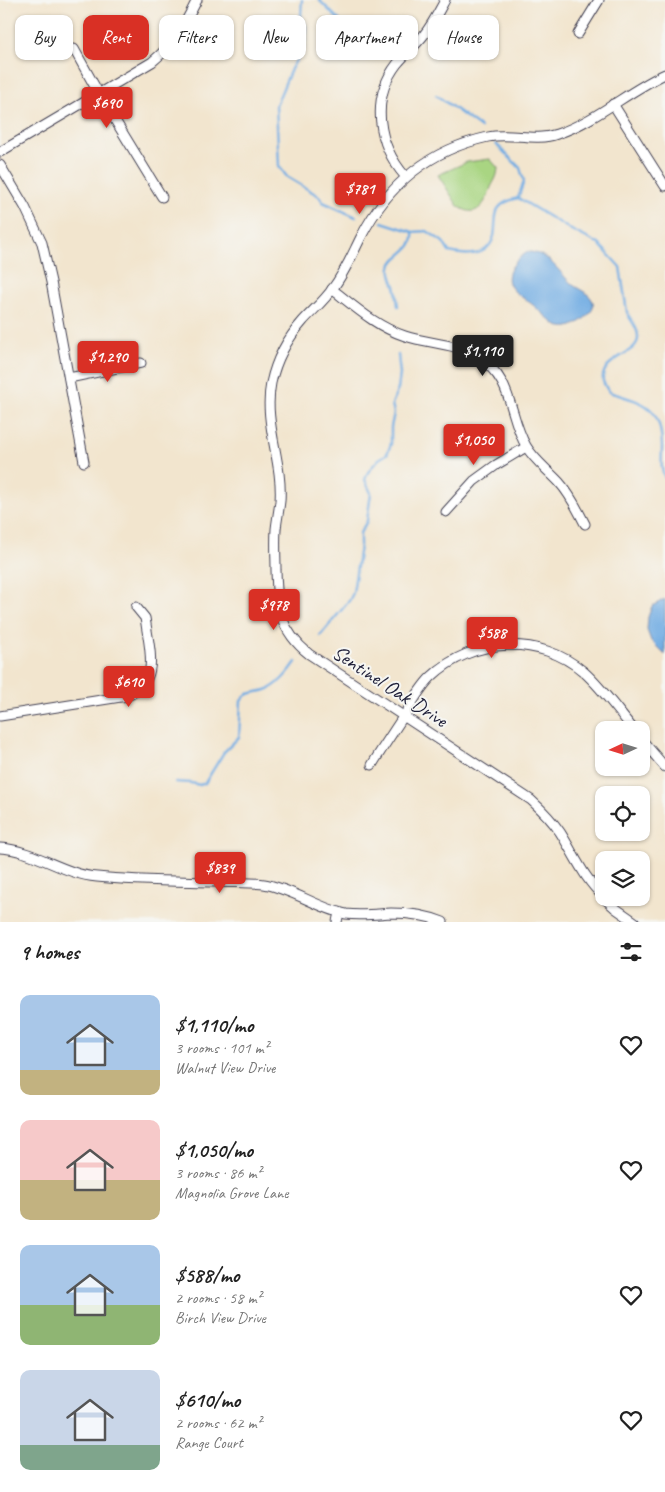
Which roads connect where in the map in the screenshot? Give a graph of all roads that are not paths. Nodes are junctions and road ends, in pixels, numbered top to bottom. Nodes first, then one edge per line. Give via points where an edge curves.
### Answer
1 (197, 0) edge
2 (445, 0) edge
3 (599, 0) edge
4 (578, 34) dead end
5 (74, 49) dead end
6 (665, 74) edge
7 (99, 94) junction
8 (613, 104) junction
9 (0, 152) edge
10 (0, 165) edge
11 (405, 176) junction
12 (665, 186) edge
13 (162, 197) dead end
14 (332, 289) junction
15 (141, 363) dead end
16 (69, 378) junction
17 (526, 446) junction
18 (84, 462) dead end
19 (446, 512) dead end
20 (585, 524) dead end
21 (136, 607) dead end
22 (0, 716) edge
23 (403, 716) junction
24 (626, 721) edge
25 (650, 750) edge
26 (372, 765) dead end
27 (665, 767) edge
28 (0, 848) edge
29 (595, 886) edge
30 (613, 906) edge
31 (339, 912) junction
32 (337, 922) edge
33 (443, 922) edge
34 (636, 922) edge

1 - 7 street via 185,24 165,51
2 - 11 street via 426,34 396,65 382,98 382,136 390,156
3 - 4 street
5 - 7 street
6 - 8 street, Sentinel Oak Drive
7 - 9 street
7 - 13 street
8 - 11 street, Sentinel Oak Drive via 576,126 548,137 499,136 462,145 436,156
8 - 12 street
10 - 16 street via 42,243
11 - 14 street, Sentinel Oak Drive via 383,200
14 - 17 street via 391,330 417,340 458,347 479,358 505,387
14 - 23 street, Sentinel Oak Drive via 292,335 272,383 270,419 280,489 276,528 279,608 290,635 302,648
15 - 16 street
16 - 18 street
17 - 19 street via 474,481
17 - 20 street via 567,492
21 - 22 street via 146,624 152,665 149,676 138,690 127,696
23 - 24 street via 424,685 448,664 481,649 515,645 548,652 575,666
23 - 26 street
23 - 29 street, Sentinel Oak Drive via 541,809
25 - 27 street
28 - 31 street via 25,852 86,876 264,884
30 - 34 street, Sentinel Oak Drive
31 - 32 street
31 - 33 street via 408,914

